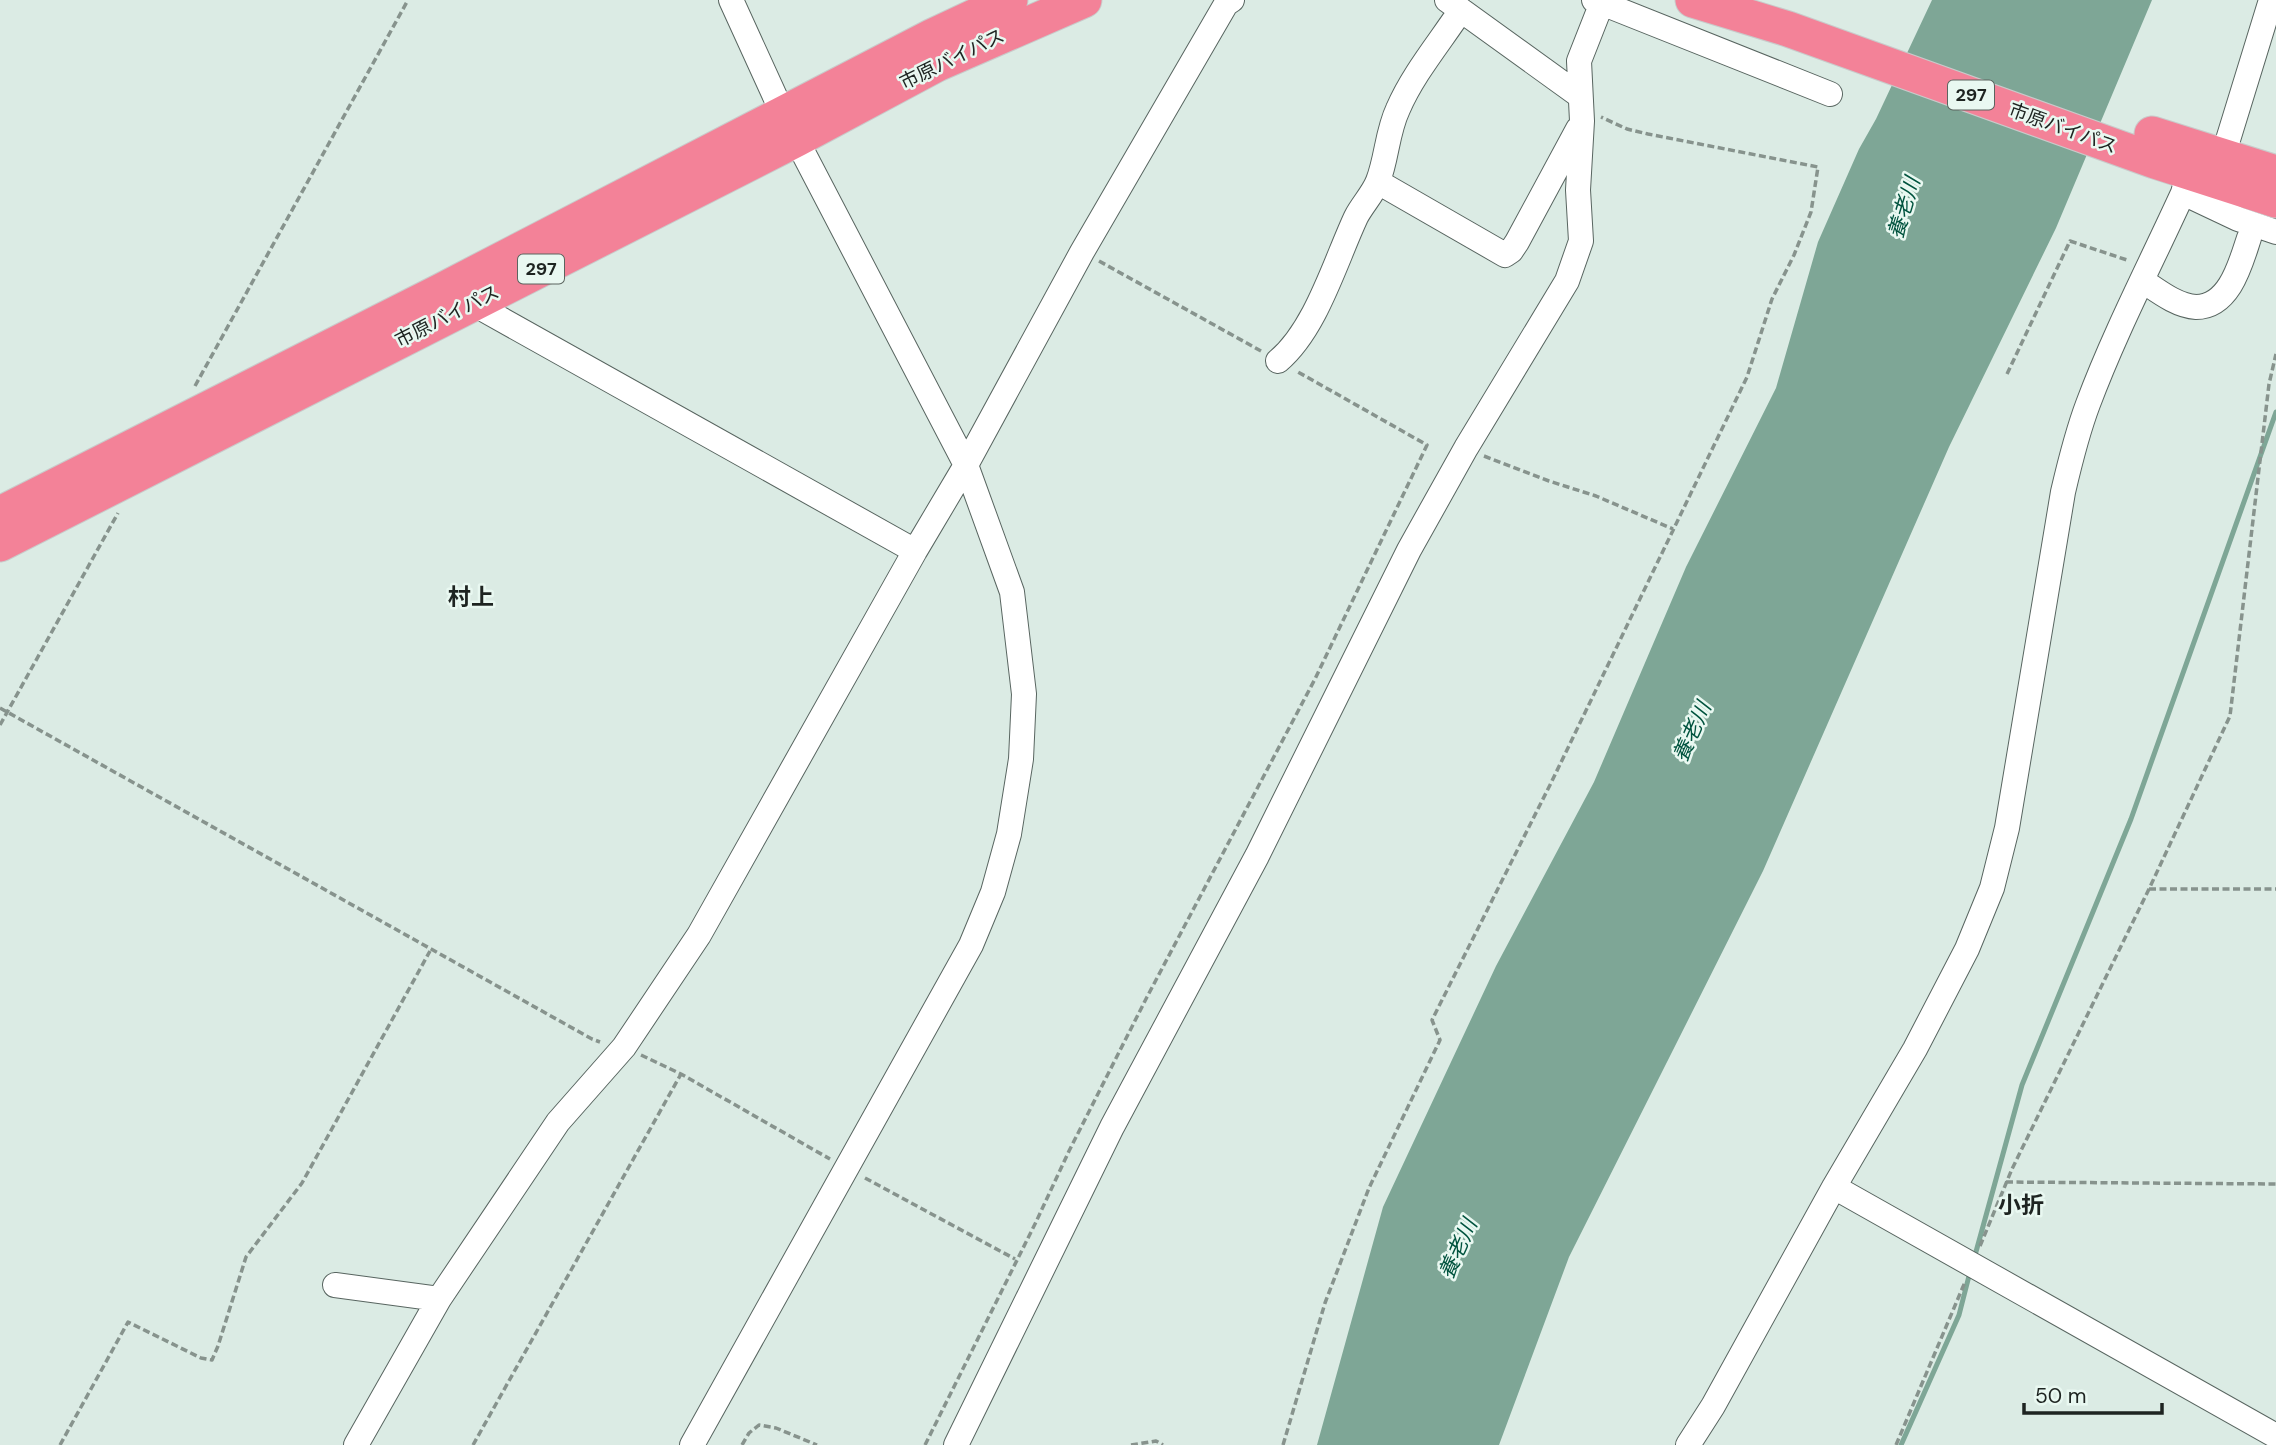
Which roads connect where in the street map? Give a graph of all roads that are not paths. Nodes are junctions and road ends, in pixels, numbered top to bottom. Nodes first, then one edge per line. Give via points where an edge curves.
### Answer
1 (731, 0) edge
2 (1010, 0) edge
3 (1084, 0) edge
4 (1232, 0) edge
5 (1693, 0) edge
6 (1600, 1) edge
7 (1454, 5) edge
8 (1784, 13) edge
9 (2271, 13) edge
10 (1830, 94) dead end
11 (1581, 108) junction
12 (790, 127) junction
13 (2159, 150) junction
14 (2223, 156) junction
15 (2276, 173) edge
16 (1378, 182) junction
17 (2186, 182) junction
18 (2276, 200) edge
19 (2276, 232) edge
20 (2249, 238) dead end
21 (2145, 276) junction
22 (472, 303) junction
23 (1279, 361) road end
24 (966, 465) junction
25 (0, 514) edge
26 (0, 544) edge
27 (915, 551) junction
28 (1834, 1187) junction
29 (335, 1285) dead end
30 (439, 1299) junction
31 (2276, 1436) edge
32 (356, 1445) edge
33 (692, 1445) edge
34 (956, 1445) edge
35 (1688, 1445) edge

1 - 12 street
2 - 12 highway, 市原バイパス / 297 via 933,36
3 - 12 highway, 市原バイパス / 297
4 - 24 street via 1082,252
5 - 8 highway, 市原バイパス / 297
6 - 10 street
6 - 11 street via 1579,61
7 - 11 street
7 - 16 street via 1399,106
8 - 13 highway, 市原バイパス / 297
9 - 14 street
11 - 16 street via 1517,242 1505,255
11 - 34 street via 1581,241 1567,281 1409,550 1257,856 1112,1127
12 - 22 highway, 市原バイパス / 297
12 - 24 street
12 - 25 highway, 市原バイパス / 297
13 - 14 highway, 市原バイパス / 297
13 - 17 highway, 市原バイパス / 297
14 - 15 highway, 市原バイパス / 297
16 - 23 street via 1356,216 1306,326 1293,349
17 - 18 highway, 市原バイパス / 297
17 - 19 street via 2238,219
17 - 21 street
20 - 21 street via 2227,291 2206,305 2196,307 2174,300
21 - 28 street via 2075,441 2007,828 1992,888 1944,996
22 - 26 highway, 市原バイパス / 297
22 - 27 street
24 - 27 street
24 - 33 street via 1012,593 1024,694 1021,759 1009,834 993,892 971,945
27 - 30 street via 699,935 624,1047 558,1122
28 - 31 street
28 - 35 street
29 - 30 street
30 - 32 street

